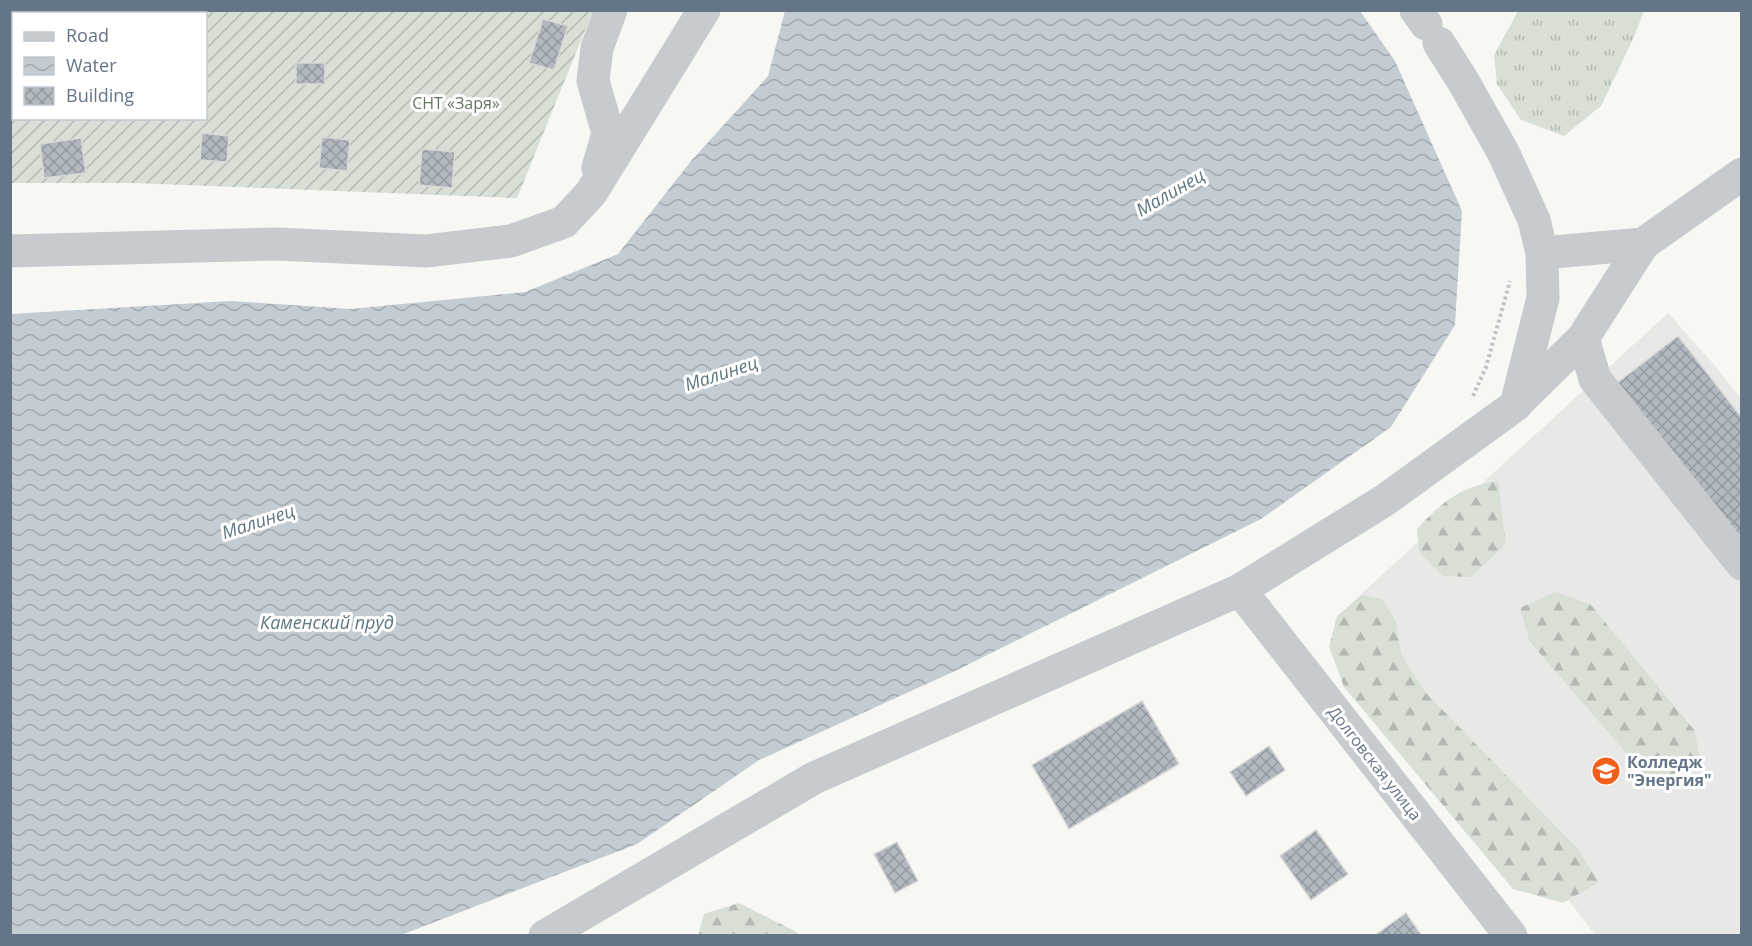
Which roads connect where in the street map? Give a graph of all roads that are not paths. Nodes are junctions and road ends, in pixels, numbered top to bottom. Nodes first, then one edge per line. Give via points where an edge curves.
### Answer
1 (611, 10) edge
2 (704, 10) edge
3 (1427, 26) edge
4 (1742, 174) edge
5 (591, 193) junction
6 (1643, 244) junction
7 (10, 251) edge
8 (1542, 253) junction
9 (1583, 338) junction
10 (1516, 405) junction
11 (1742, 564) edge
12 (1240, 590) junction
13 (545, 936) edge
14 (1511, 936) edge

1 - 5 street via 597,48 593,81 608,133
2 - 5 street
3 - 8 street via 1503,152 1534,220
4 - 6 street
5 - 7 street via 564,222 511,241 436,250 277,244
6 - 8 street
6 - 9 street
8 - 10 street via 1543,298
9 - 10 street
9 - 11 street via 1596,379
10 - 12 street via 1385,500
12 - 13 street via 814,778
12 - 14 street, Долговская улица

